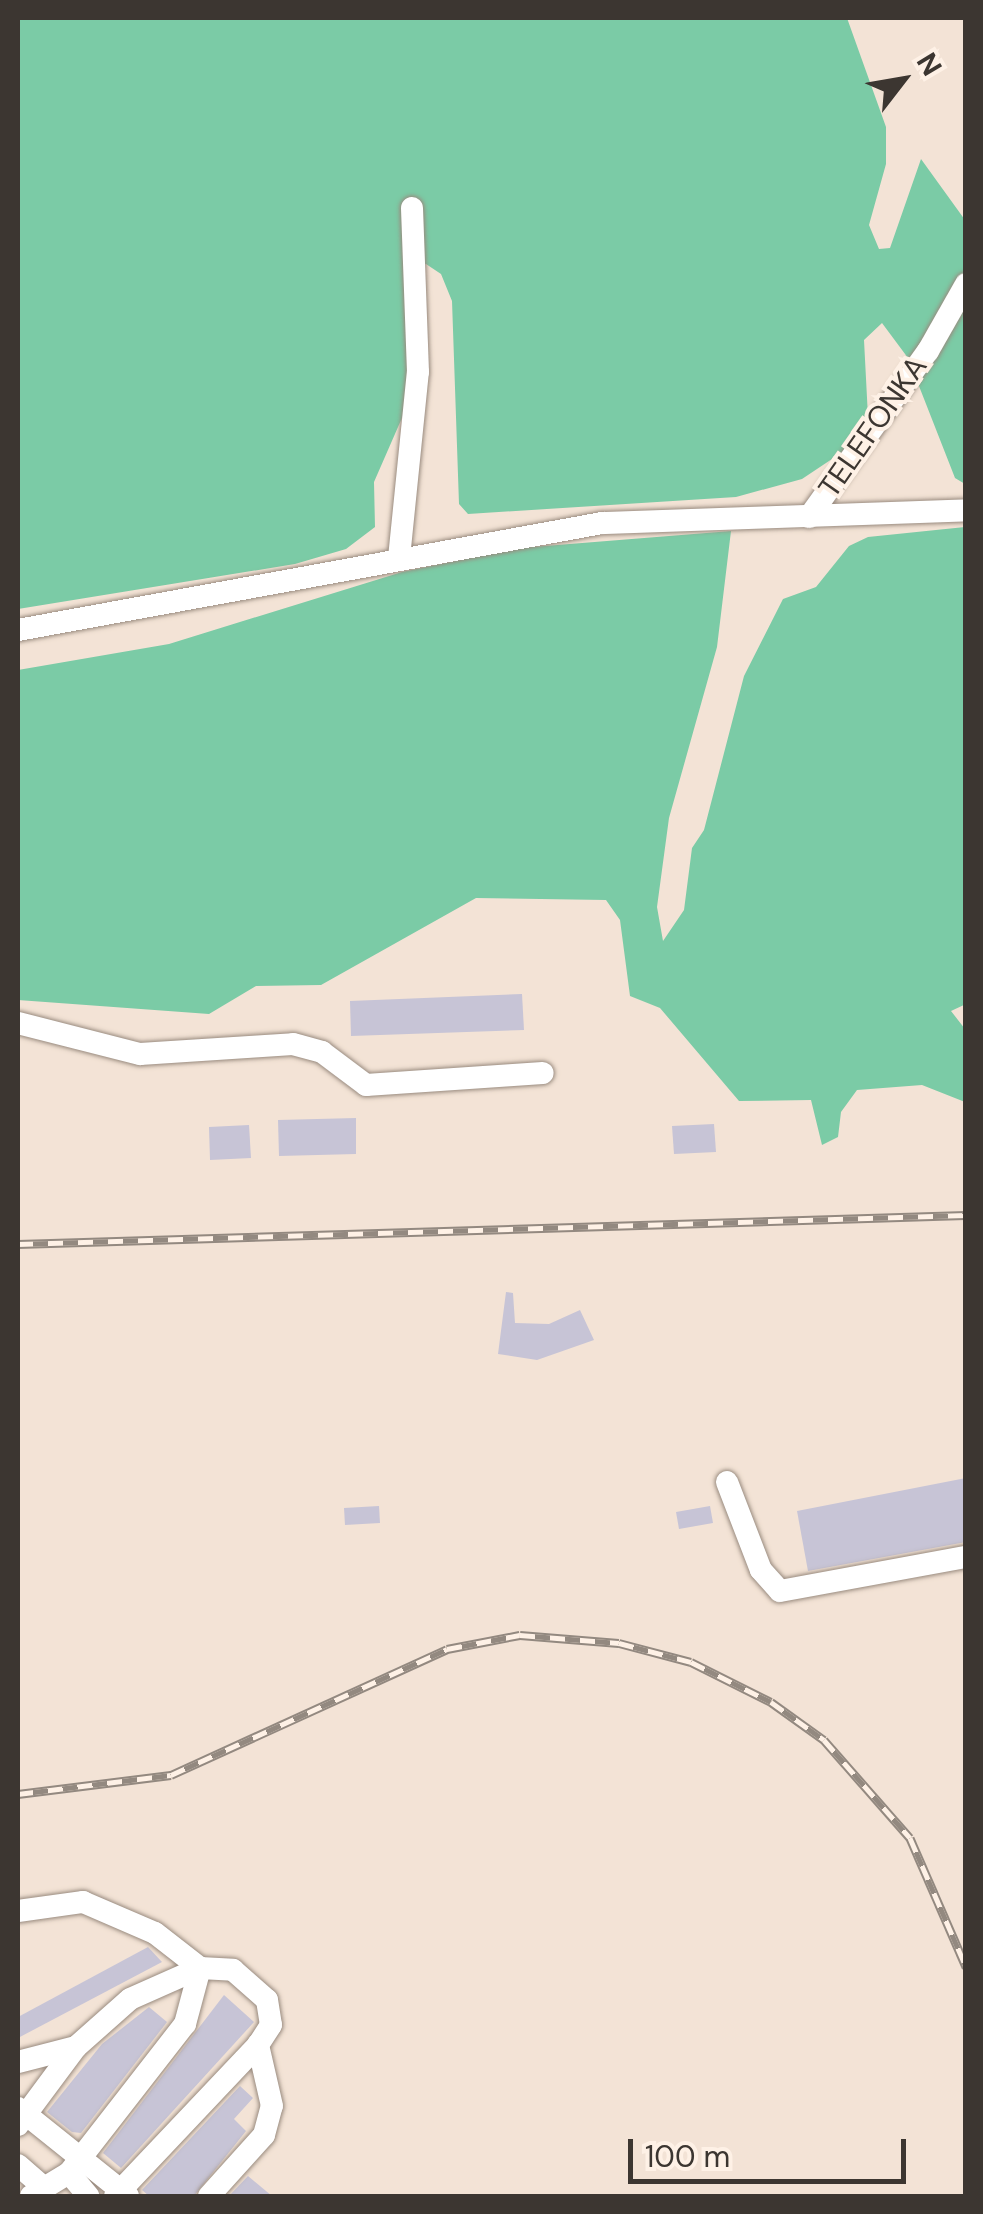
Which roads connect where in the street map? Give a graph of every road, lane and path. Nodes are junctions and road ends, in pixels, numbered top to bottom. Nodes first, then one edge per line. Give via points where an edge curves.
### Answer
1 (412, 208) dead end
2 (966, 284) edge
3 (966, 510) edge
4 (809, 517) junction
5 (398, 558) junction
6 (18, 630) edge
7 (18, 1023) edge
8 (543, 1073) dead end
9 (727, 1482) dead end
10 (966, 1558) edge
11 (18, 1911) edge
12 (200, 1968) junction
13 (258, 2046) junction
14 (76, 2047) junction
15 (18, 2062) edge
16 (20, 2117) edge
17 (18, 2165) edge
18 (71, 2165) junction
19 (36, 2191) edge
20 (122, 2194) edge
21 (88, 2196) edge
22 (209, 2196) edge

1 - 5 street via 418,372
2 - 4 street, TELEFONKA
3 - 4 street
4 - 5 street via 602,523
5 - 6 street
7 - 8 street via 140,1054 293,1044 322,1052 366,1085
9 - 10 street via 762,1570 780,1592
11 - 12 street via 83,1902 155,1933
12 - 13 street via 233,1970 258,1986 271,2025
12 - 14 street via 130,1999
12 - 18 street via 185,2024
13 - 20 street
13 - 22 street via 272,2106 264,2134
14 - 15 street
14 - 16 street
16 - 18 street
17 - 19 street
18 - 19 street
18 - 20 street
18 - 21 street

